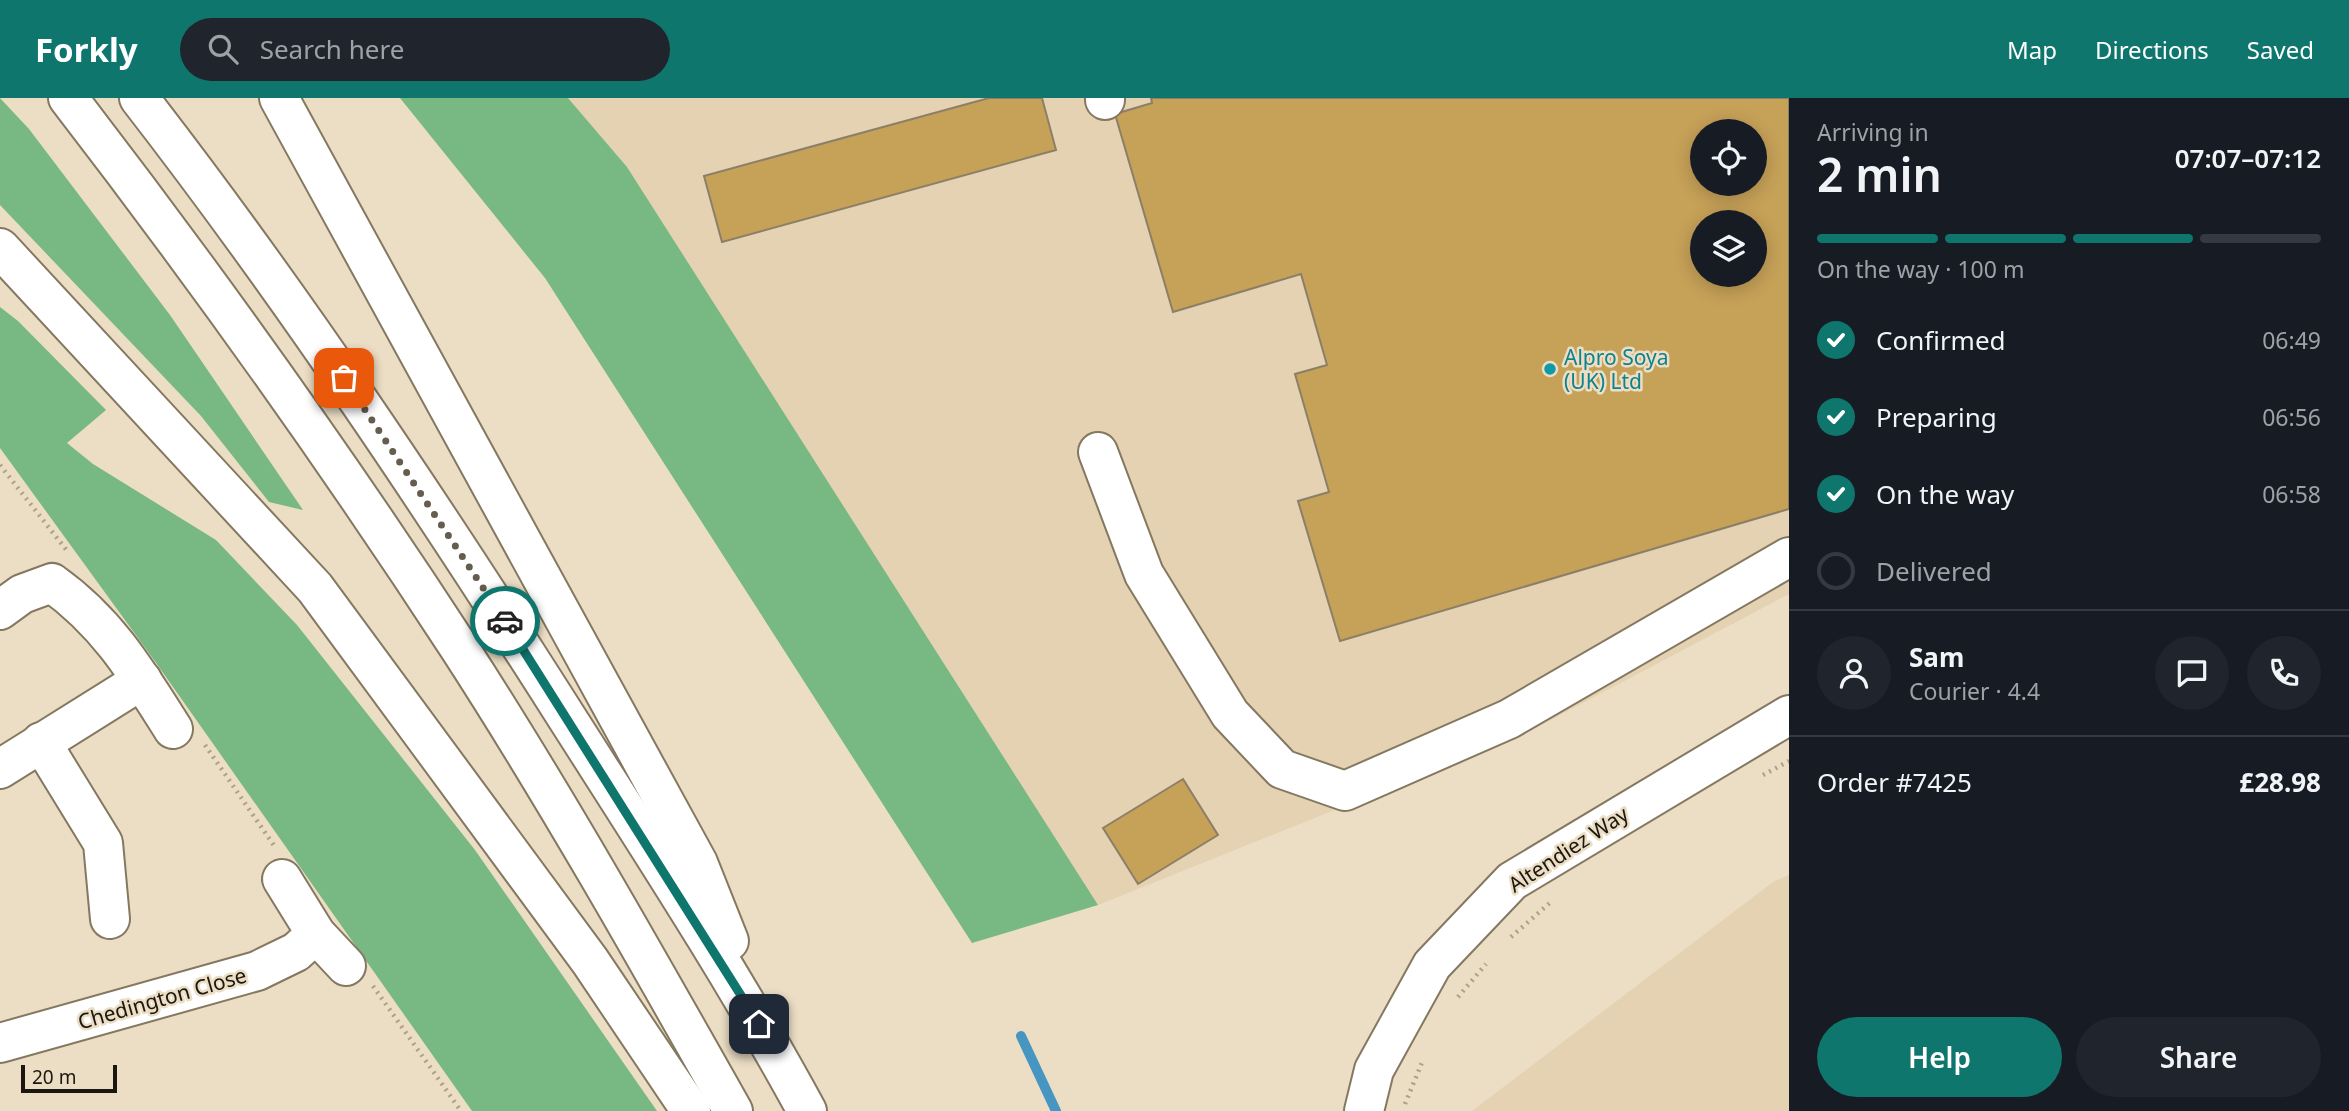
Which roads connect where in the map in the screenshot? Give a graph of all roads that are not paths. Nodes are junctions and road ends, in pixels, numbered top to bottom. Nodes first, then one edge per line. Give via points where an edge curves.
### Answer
1 (68, 98) edge
2 (139, 98) edge
3 (279, 98) edge
4 (0, 248) edge
5 (1098, 452) dead end
6 (1789, 557) edge
7 (0, 610) edge
8 (142, 680) junction
9 (1789, 715) edge
10 (188, 735) road end
11 (41, 743) junction
12 (0, 769) edge
13 (280, 865) road end
14 (110, 919) dead end
15 (316, 934) junction
16 (357, 973) road end
17 (0, 1044) edge
18 (772, 1046) junction
19 (691, 1111) edge
20 (733, 1111) edge
21 (807, 1111) edge
22 (1364, 1111) edge

1 - 20 main road via 168,228 341,470 461,652 635,937
2 - 18 main road via 360,400 660,863
3 - 18 main road via 698,863
4 - 19 main road via 315,588 590,961
5 - 6 main road via 1144,574 1230,714 1282,769 1345,791 1509,719
7 - 8 main road via 22,594 52,583 81,603 110,633
8 - 10 main road
8 - 11 main road
9 - 22 main road, Altendiez Way via 1512,881 1432,965 1374,1070
11 - 12 main road
11 - 14 main road via 103,843
13 - 15 main road
15 - 16 main road
15 - 17 main road, Chedington Close via 296,952 257,971
18 - 21 main road

